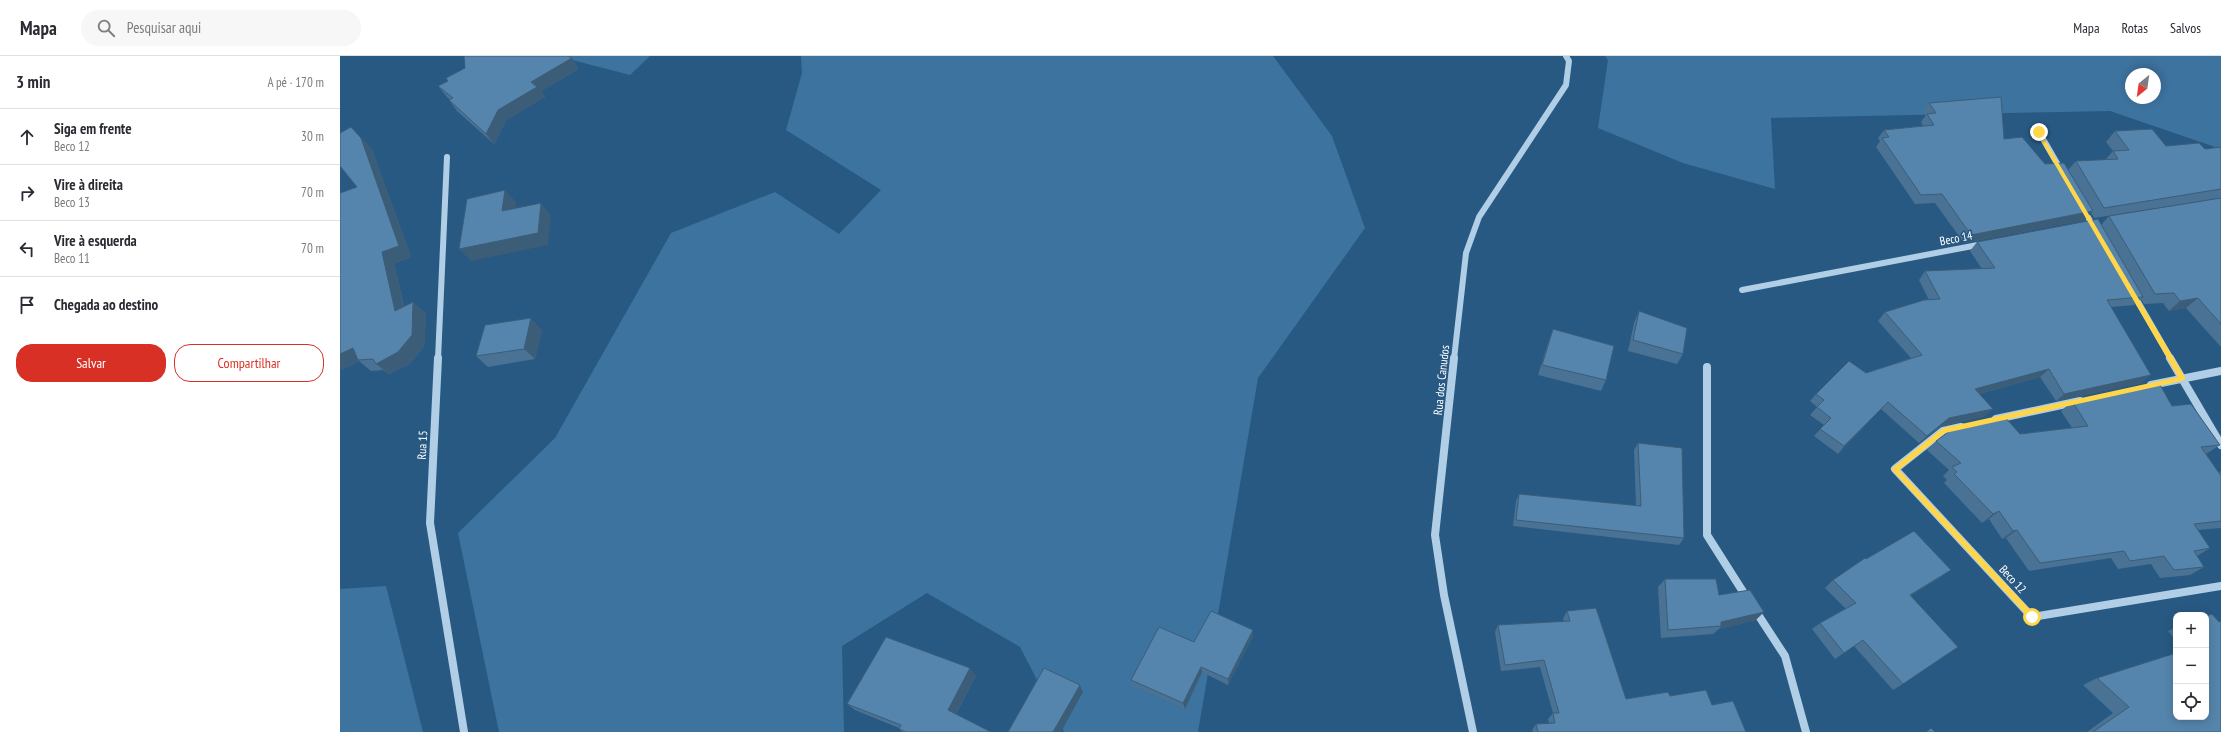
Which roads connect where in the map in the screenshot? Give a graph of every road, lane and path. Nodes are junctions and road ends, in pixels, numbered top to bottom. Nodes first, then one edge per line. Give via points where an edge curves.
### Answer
1 (1566, 56) edge
2 (2039, 132) dead end
3 (447, 157) dead end
4 (2065, 177) edge
5 (2080, 204) edge
6 (2099, 222) edge
7 (2092, 223) junction
8 (2084, 225) edge
9 (2100, 237) edge
10 (1991, 242) edge
11 (1742, 290) dead end
12 (2131, 291) edge
13 (1707, 367) dead end
14 (2221, 371) edge
15 (2182, 379) junction
16 (2144, 387) edge
17 (2090, 399) edge
18 (1989, 420) edge
19 (1966, 426) edge
20 (2221, 445) edge
21 (2221, 586) edge
22 (464, 732) edge
23 (1473, 732) edge
24 (1806, 732) edge

1 - 23 street, Rua dos Canudos via 1569,61 1566,85 1479,217 1466,253 1435,535 1444,595
2 - 4 street
3 - 22 street, Rua 15 via 430,523
5 - 7 street
6 - 7 street
7 - 8 street
7 - 9 street
10 - 11 street, Beco 14
12 - 15 street
13 - 24 street via 1707,535 1785,656
14 - 15 street
15 - 16 street
15 - 20 street
17 - 18 street
19 - 21 street, Beco 12 via 1943,431 1895,469 2032,617

